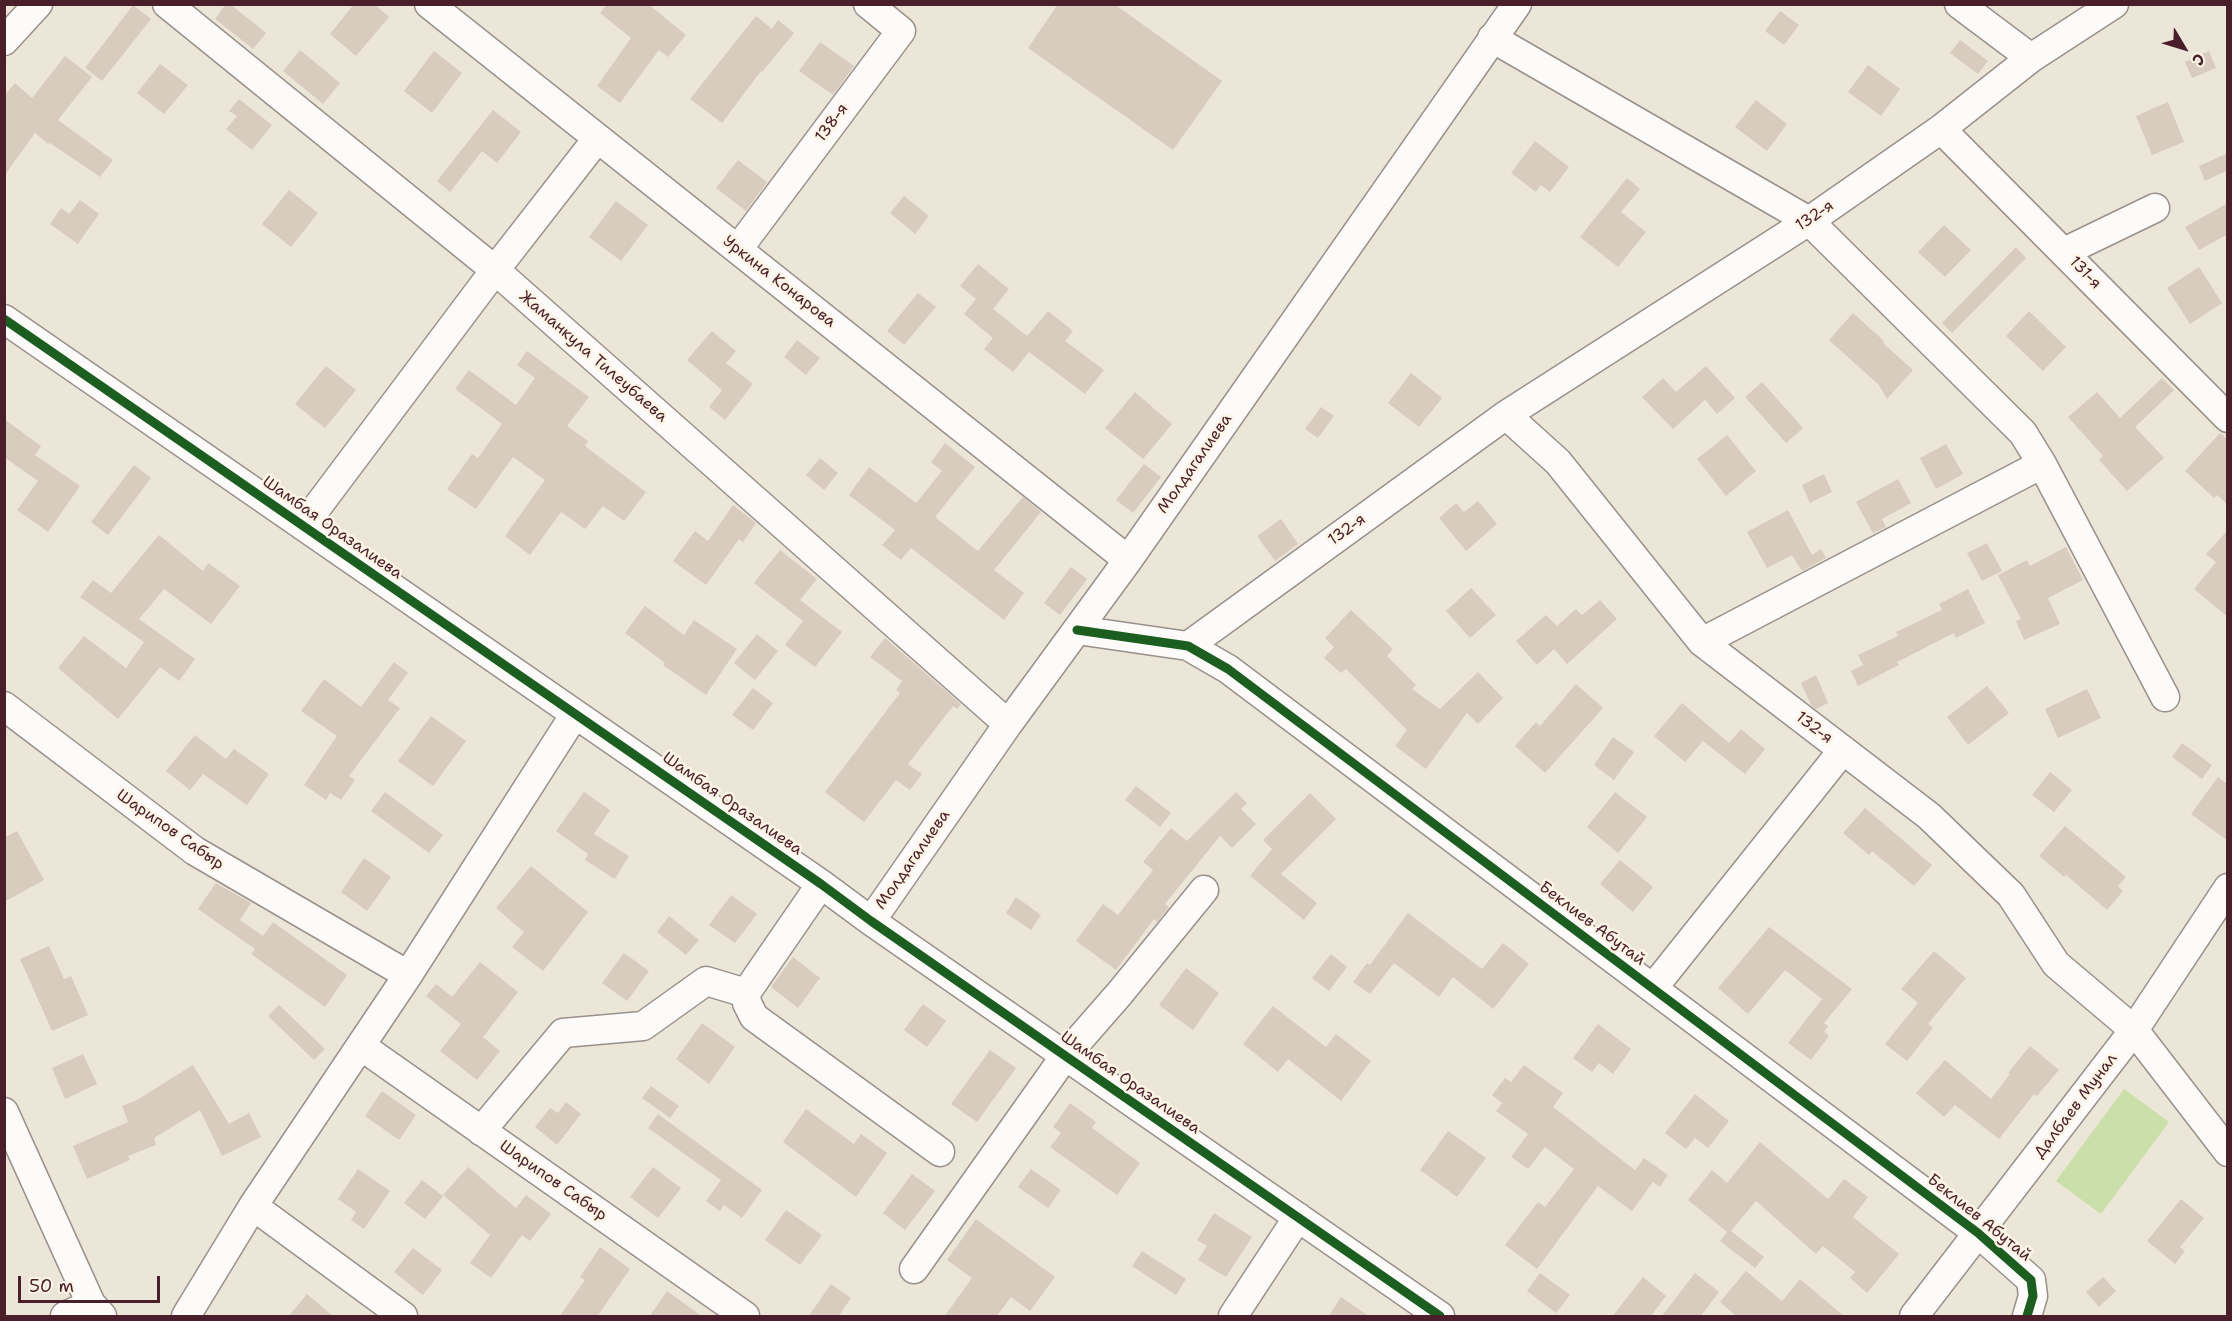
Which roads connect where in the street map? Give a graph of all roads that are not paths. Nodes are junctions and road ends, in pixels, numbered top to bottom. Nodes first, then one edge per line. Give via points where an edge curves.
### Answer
1 (38, 4) edge
2 (167, 4) edge
3 (429, 4) edge
4 (868, 4) edge
5 (1516, 4) edge
6 (1959, 4) edge
7 (2114, 4) edge
8 (1492, 38) junction
9 (4, 41) edge
10 (2031, 58) junction
11 (1941, 129) junction
12 (597, 139) junction
13 (2155, 208) dead end
14 (1809, 221) junction
15 (738, 249) junction
16 (2064, 252) junction
17 (495, 270) junction
18 (4, 319) edge
19 (1506, 415) junction
20 (2228, 418) edge
21 (2042, 464) junction
22 (303, 526) junction
23 (1128, 560) junction
24 (1077, 630) junction
25 (1702, 642) junction
26 (1188, 646) junction
27 (2165, 697) dead end
28 (7, 711) edge
29 (575, 714) junction
30 (1008, 724) junction
31 (1843, 750) junction
32 (821, 884) junction
33 (1204, 890) dead end
34 (2223, 902) edge
35 (871, 921) junction
36 (408, 975) junction
37 (1653, 988) junction
38 (746, 993) junction
39 (2134, 1030) junction
40 (361, 1046) junction
41 (1065, 1056) junction
42 (4, 1112) edge
43 (481, 1131) junction
44 (940, 1152) dead end
45 (2228, 1152) edge
46 (253, 1206) junction
47 (1298, 1217) junction
48 (1978, 1233) junction
49 (914, 1269) dead end
50 (97, 1310) edge
51 (65, 1317) edge
52 (186, 1317) edge
53 (403, 1317) edge
54 (744, 1317) edge
55 (1233, 1317) edge
56 (1440, 1317) edge
57 (1914, 1317) edge
58 (2027, 1317) edge

1 - 9 street
2 - 17 street, Жаманкула Тилеубаева
3 - 12 street, Уркина Конарова
4 - 15 street, 138-я via 902,31
5 - 8 street, Молдагалиева
6 - 10 street
7 - 10 street, 132-я
8 - 14 street
8 - 23 street, Молдагалиева
10 - 11 street, 132-я
11 - 14 street, 132-я
11 - 16 street, 131-я
12 - 15 street, Уркина Конарова
12 - 17 street
13 - 16 street
14 - 19 street, 132-я
14 - 21 street via 2023,433
15 - 23 street, Уркина Конарова
16 - 20 street, 131-я
17 - 22 street
17 - 30 street, Жаманкула Тилеубаева
18 - 22 street, Шамбая Оразалиева
19 - 25 street, 132-я via 1558,462
19 - 26 street, 132-я
21 - 25 street
21 - 27 street
22 - 29 street, Шамбая Оразалиева
23 - 24 street, Молдагалиева
24 - 26 street, Беклиев Абутай
24 - 30 street, Молдагалиева
25 - 31 street, 132-я
26 - 37 street, Беклиев Абутай via 1228,669
28 - 36 street, Шарипов Сабыр via 195,851
29 - 32 street, Шамбая Оразалиева
29 - 36 street
30 - 35 street, Молдагалиева
31 - 37 street
31 - 39 street, 132-я via 1929,816 2011,894 2056,964
32 - 35 street, Шамбая Оразалиева
32 - 38 street
33 - 41 street
34 - 39 street, Далбаев Мунал
35 - 41 street, Шамбая Оразалиева
36 - 40 street
37 - 48 street, Беклиев Абутай
38 - 43 street via 706,981 643,1026 563,1033
38 - 44 street via 754,1017
39 - 45 street, 132-я
39 - 48 street, Далбаев Мунал
40 - 43 street, Шарипов Сабыр
40 - 46 street
41 - 47 street, Шамбая Оразалиева
41 - 49 street
42 - 50 street
43 - 54 street, Шарипов Сабыр
46 - 52 street
46 - 53 street
47 - 55 street
47 - 56 street, Шамбая Оразалиева
48 - 57 street, Далбаев Мунал
48 - 58 street, Беклиев Абутай via 2031,1280 2033,1296
50 - 51 street

